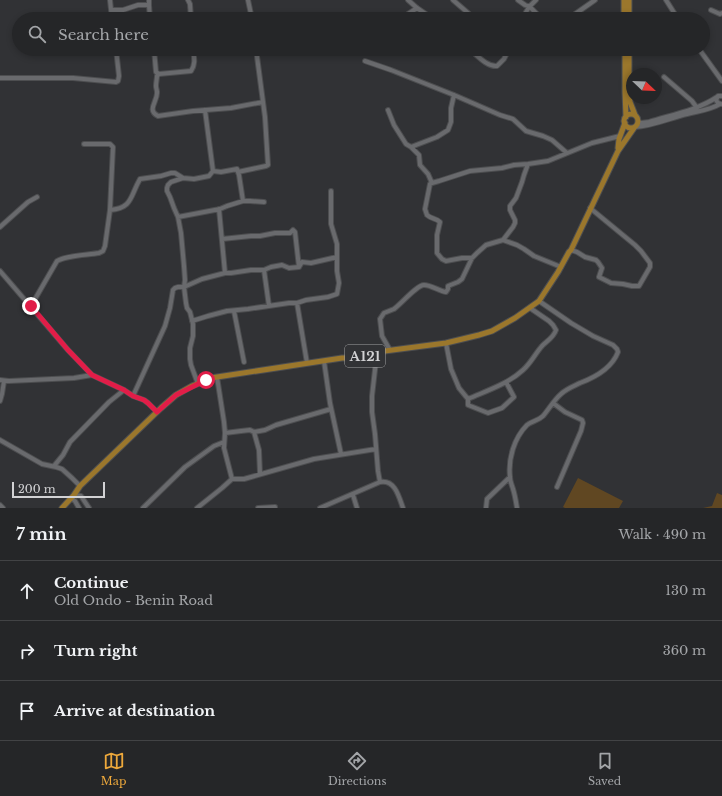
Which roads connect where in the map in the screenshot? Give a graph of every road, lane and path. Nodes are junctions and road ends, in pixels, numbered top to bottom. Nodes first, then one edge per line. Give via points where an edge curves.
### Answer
1 (110, 0) edge
2 (149, 0) edge
3 (188, 0) edge
4 (248, 0) edge
5 (408, 0) edge
6 (453, 0) edge
7 (518, 0) edge
8 (536, 0) edge
9 (596, 0) edge
10 (624, 0) edge
11 (629, 0) edge
12 (666, 0) edge
13 (149, 5) junction
14 (530, 7) junction
15 (417, 8) junction
16 (111, 10) joint
17 (711, 10) dead end
18 (150, 12) edge
19 (191, 12) edge
20 (251, 12) edge
21 (411, 12) edge
22 (423, 12) edge
23 (467, 12) edge
24 (526, 12) edge
25 (535, 12) edge
26 (578, 12) edge
27 (624, 12) edge
28 (629, 12) edge
29 (674, 12) edge
30 (722, 13) edge
31 (117, 56) edge
32 (155, 56) edge
33 (194, 56) edge
34 (257, 56) edge
35 (478, 56) edge
36 (506, 56) edge
37 (625, 56) edge
38 (629, 56) edge
39 (704, 56) edge
40 (365, 61) dead end
41 (159, 74) junction
42 (664, 77) dead end
43 (0, 78) edge
44 (722, 81) edge
45 (722, 90) edge
46 (454, 95) junction
47 (719, 96) edge
48 (263, 102) junction
49 (721, 104) edge
50 (697, 108) junction
51 (205, 110) junction
52 (388, 110) dead end
53 (635, 116) junction
54 (626, 117) junction
55 (624, 123) junction
56 (636, 126) junction
57 (620, 136) junction
58 (84, 144) dead end
59 (411, 147) junction
60 (618, 151) junction
61 (567, 153) junction
62 (528, 164) junction
63 (213, 171) junction
64 (238, 172) junction
65 (183, 178) junction
66 (432, 183) junction
67 (331, 191) dead end
68 (37, 197) dead end
69 (243, 201) junction
70 (264, 202) dead end
71 (590, 208) junction
72 (218, 209) junction
73 (110, 210) junction
74 (178, 217) junction
75 (0, 227) edge
76 (222, 239) junction
77 (503, 240) junction
78 (571, 250) junction
79 (337, 257) junction
80 (472, 258) junction
81 (299, 267) junction
82 (561, 267) junction
83 (264, 270) junction
84 (0, 271) edge
85 (225, 273) junction
86 (184, 287) junction
87 (539, 301) junction
88 (297, 303) junction
89 (31, 306) junction
90 (269, 306) junction
91 (530, 308) junction
92 (234, 310) junction
93 (192, 321) junction
94 (446, 343) junction
95 (390, 350) junction
96 (377, 352) junction
97 (324, 361) junction
98 (244, 362) dead end
99 (307, 363) junction
100 (92, 375) junction
101 (217, 377) junction
102 (2, 380) edge
103 (506, 382) junction
104 (198, 384) junction
105 (124, 390) junction
106 (133, 396) junction
107 (468, 399) junction
108 (0, 401) edge
109 (553, 403) junction
110 (331, 409) junction
111 (157, 412) junction
112 (254, 432) junction
113 (225, 433) junction
114 (0, 440) edge
115 (224, 442) junction
116 (376, 449) junction
117 (341, 454) junction
118 (54, 466) junction
119 (260, 474) junction
120 (510, 477) junction
121 (232, 479) junction
122 (380, 482) junction
123 (80, 486) junction
124 (557, 487) dead end
125 (353, 495) junction
126 (72, 496) junction
127 (0, 505) edge
128 (275, 507) dead end
129 (3, 508) edge
130 (62, 508) edge
131 (79, 508) edge
132 (89, 508) edge
133 (143, 508) edge
134 (197, 508) edge
135 (258, 508) edge
136 (320, 508) edge
137 (358, 508) edge
138 (403, 508) edge
139 (486, 508) edge
140 (517, 508) edge

1 - 16 street
2 - 13 street
3 - 19 street
4 - 20 street
5 - 15 street
6 - 23 street
7 - 14 street
8 - 14 street
9 - 26 street
10 - 27 main road
11 - 28 main road
12 - 29 street
13 - 16 street
13 - 18 street
14 - 24 street
14 - 25 street
15 - 21 street
15 - 22 street
17 - 30 street
31 - 43 street via 119,76 116,82 73,78
32 - 41 street via 156,72
33 - 41 street via 191,71
34 - 48 street
35 - 36 street via 494,67
37 - 54 main road
38 - 53 main road via 629,95
39 - 44 street
40 - 46 street
41 - 51 street via 153,108 156,115
42 - 50 street
45 - 47 street
46 - 59 street via 448,130
46 - 61 street via 513,119 526,131 552,140
47 - 49 street via 716,101
47 - 50 street
48 - 51 street
48 - 64 street via 268,165
49 - 56 street via 654,124
50 - 56 street
51 - 63 street
52 - 59 street via 394,125 406,144
53 - 54 main road
53 - 56 main road
54 - 55 main road
55 - 56 main road via 627,127
55 - 57 main road, A121
56 - 60 main road, A121
57 - 60 main road, A121
57 - 61 street
58 - 73 street via 110,144 113,147
59 - 66 street via 419,155 420,165
60 - 71 main road, A121
61 - 62 street via 548,161
62 - 66 street via 470,171
62 - 77 street via 516,198 510,206 515,223
63 - 64 street
63 - 65 street via 209,176 202,178
64 - 69 street
65 - 73 street via 171,173 140,179 126,205
65 - 74 street via 171,182 166,188
66 - 80 street via 425,209 428,217 440,222 437,253 446,261
67 - 79 street via 331,224 337,244
68 - 75 street
69 - 70 street
69 - 72 street
71 - 78 main road, A121
71 - 78 street via 636,245 650,266 639,286 611,283 599,277 602,268 596,260
72 - 74 street
72 - 76 street
73 - 89 street via 103,251 57,261
74 - 86 street
76 - 81 street via 290,233 293,230
76 - 85 street
77 - 80 street via 486,245
77 - 82 street
78 - 82 main road, A121
79 - 81 street via 311,263 302,262
79 - 88 street via 337,294
80 - 95 street via 462,279 448,286 446,292 422,286 394,309 382,314 382,336
81 - 83 street via 289,268 282,265
82 - 87 main road, A121
83 - 85 street
83 - 90 street
84 - 89 street
85 - 86 street
86 - 93 street
86 - 106 street via 173,290 165,326
87 - 91 main road, A121
87 - 109 street via 571,323 613,345 618,352 609,367 561,393
88 - 90 street
88 - 99 street
89 - 100 street
90 - 92 street
91 - 94 main road, A121 via 498,328
91 - 103 street via 554,325 556,330 522,371
92 - 93 street
92 - 98 street
93 - 104 street via 190,358
94 - 95 main road, A121
94 - 107 street via 451,369 459,388
95 - 96 main road, A121
96 - 97 main road, A121 via 361,358
96 - 116 street via 372,396
97 - 99 main road, A121
97 - 110 street
99 - 101 main road, A121
100 - 102 street
100 - 105 street
101 - 104 main road, A121
101 - 113 street
102 - 108 street
103 - 107 street
103 - 107 street via 514,397 502,408 488,413 468,405
104 - 111 main road, A121 via 176,395
105 - 106 street
105 - 118 street via 72,440
106 - 111 street via 144,400
109 - 120 street via 540,419 528,424 518,437 511,457
109 - 124 street via 583,423
110 - 112 street
110 - 117 street
111 - 123 main road, A121
112 - 113 street via 241,430
112 - 119 street via 259,450
113 - 115 street
114 - 118 street via 42,464
115 - 121 street via 224,452
115 - 133 street via 214,446 185,468
116 - 117 street
116 - 122 street
117 - 119 street via 314,458
118 - 123 street via 62,469
119 - 121 street via 244,479
120 - 139 street via 487,499
120 - 140 street
121 - 134 street
122 - 125 street
122 - 138 street via 391,484
123 - 126 main road, A121
125 - 136 street
125 - 137 street
126 - 130 main road, A121
126 - 131 street
126 - 132 street via 81,496
127 - 129 street
128 - 135 street

